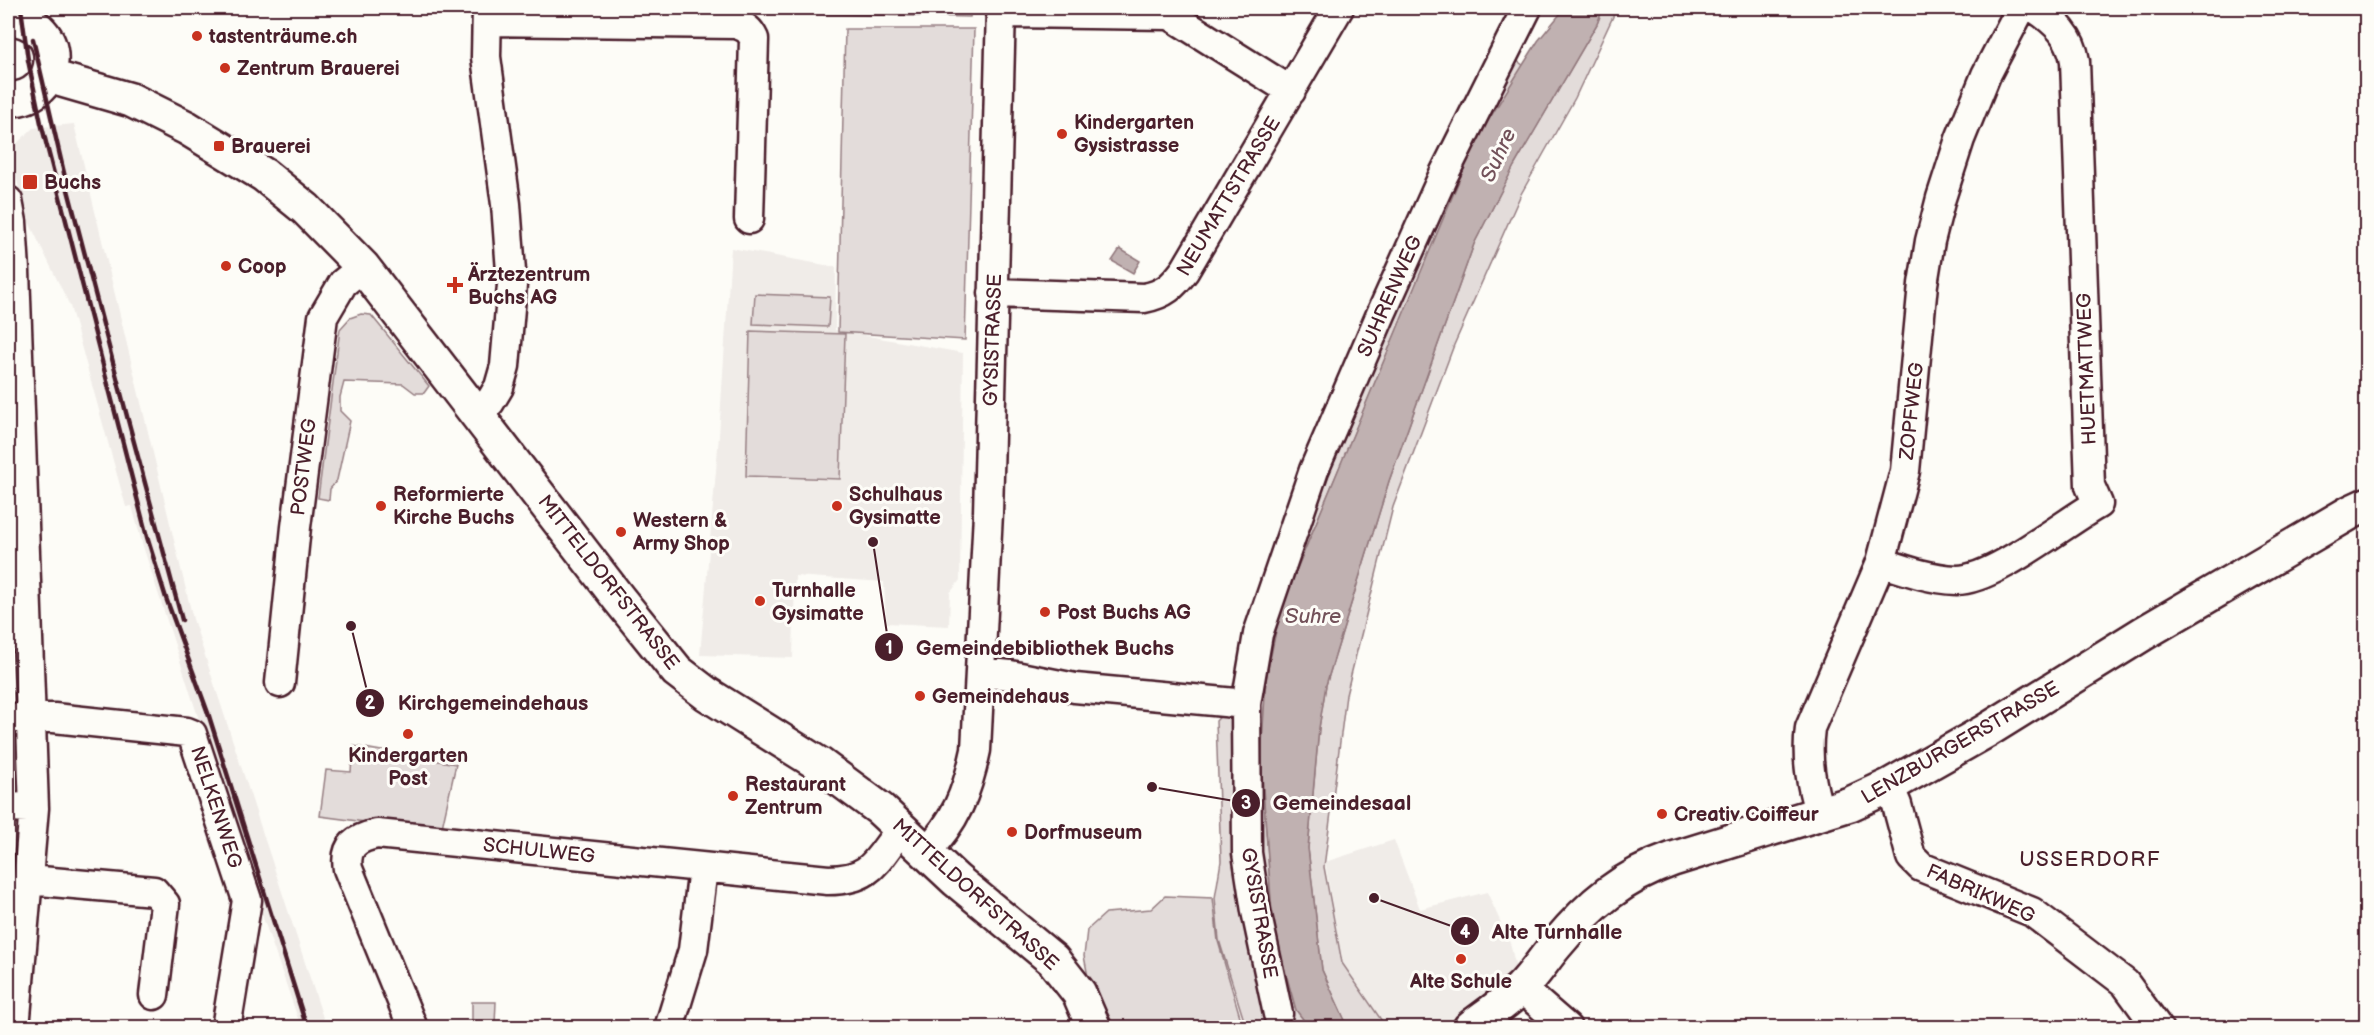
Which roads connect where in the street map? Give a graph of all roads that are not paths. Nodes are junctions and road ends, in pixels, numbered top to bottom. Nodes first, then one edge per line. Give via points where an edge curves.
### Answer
1 (1339, 8) edge
2 (1527, 8) edge
3 (2021, 8) edge
4 (2035, 8) edge
5 (1001, 10) edge
6 (1170, 11) edge
7 (487, 14) edge
8 (674, 15) edge
9 (27, 16) edge
10 (48, 76) junction
11 (1291, 91) junction
12 (8, 99) edge
13 (8, 201) edge
14 (749, 219) dead end
15 (363, 267) junction
16 (993, 293) junction
17 (477, 415) junction
18 (14, 419) edge
19 (2367, 505) edge
20 (1881, 562) junction
21 (1271, 593) joint
22 (980, 672) junction
23 (280, 683) dead end
24 (1246, 704) junction
25 (19, 718) edge
26 (1889, 786) junction
27 (21, 808) edge
28 (1820, 815) junction
29 (902, 829) junction
30 (925, 853) junction
31 (704, 868) junction
32 (29, 880) junction
33 (1521, 988) junction
34 (154, 995) dead end
35 (1278, 1014) dead end
36 (15, 1028) edge
37 (226, 1028) edge
38 (413, 1028) edge
39 (669, 1028) edge
40 (1094, 1028) edge
41 (1470, 1028) edge
42 (1567, 1028) edge
43 (2158, 1028) edge

1 - 11 street, NEUMATTSTRASSE
2 - 21 street, SUHRENWEG via 1448,165 1381,314 1314,470
3 - 20 street, ZOPFWEG via 1986,75 1960,139 1930,241 1905,471
4 - 20 street, HUETMATTWEG via 2056,22 2074,53 2090,486 2098,504 1982,574 1959,580 1923,576
5 - 6 street
5 - 16 street, GYSISTRASSE
6 - 11 street
7 - 8 street
7 - 17 street via 486,57 506,204 512,285 505,366 499,387
8 - 14 street via 745,26 754,39
9 - 10 main road via 50,47
10 - 12 main road via 34,92
10 - 15 main road, MITTELDORFSTRASSE via 130,100 219,146 281,188
11 - 16 street, NEUMATTSTRASSE via 1173,287 1159,296 1144,298
13 - 18 street via 14,245
15 - 17 main road, MITTELDORFSTRASSE
15 - 23 street, POSTWEG via 343,283 323,317
16 - 22 street, GYSISTRASSE
17 - 29 main road, MITTELDORFSTRASSE via 677,671 836,776
18 - 25 street
19 - 26 main road, LENZBURGERSTRASSE
20 - 28 street, ZOPFWEG via 1810,728 1809,769
21 - 24 street, GYSISTRASSE via 1254,650
22 - 24 street via 1075,688
22 - 30 street, GYSISTRASSE via 976,750 969,783 948,826
24 - 35 street, GYSISTRASSE via 1247,853
25 - 27 street
25 - 37 street, NELKENWEG via 65,719 192,734 247,900
26 - 28 main road, LENZBURGERSTRASSE
26 - 43 street, FABRIKWEG via 1911,857 1921,867 2032,912 2125,983
27 - 32 street
28 - 33 main road, LENZBURGERSTRASSE via 1648,867 1623,881 1598,900 1557,943
29 - 30 main road, MITTELDORFSTRASSE
29 - 31 street, SCHULWEG via 873,866 847,880
30 - 40 main road, MITTELDORFSTRASSE via 1053,960 1079,993
31 - 38 street, SCHULWEG via 377,834 357,840 350,850 348,869
31 - 39 street via 693,950
32 - 34 street via 154,891 165,904
32 - 36 street
33 - 41 main road, LENZBURGERSTRASSE
33 - 42 street

